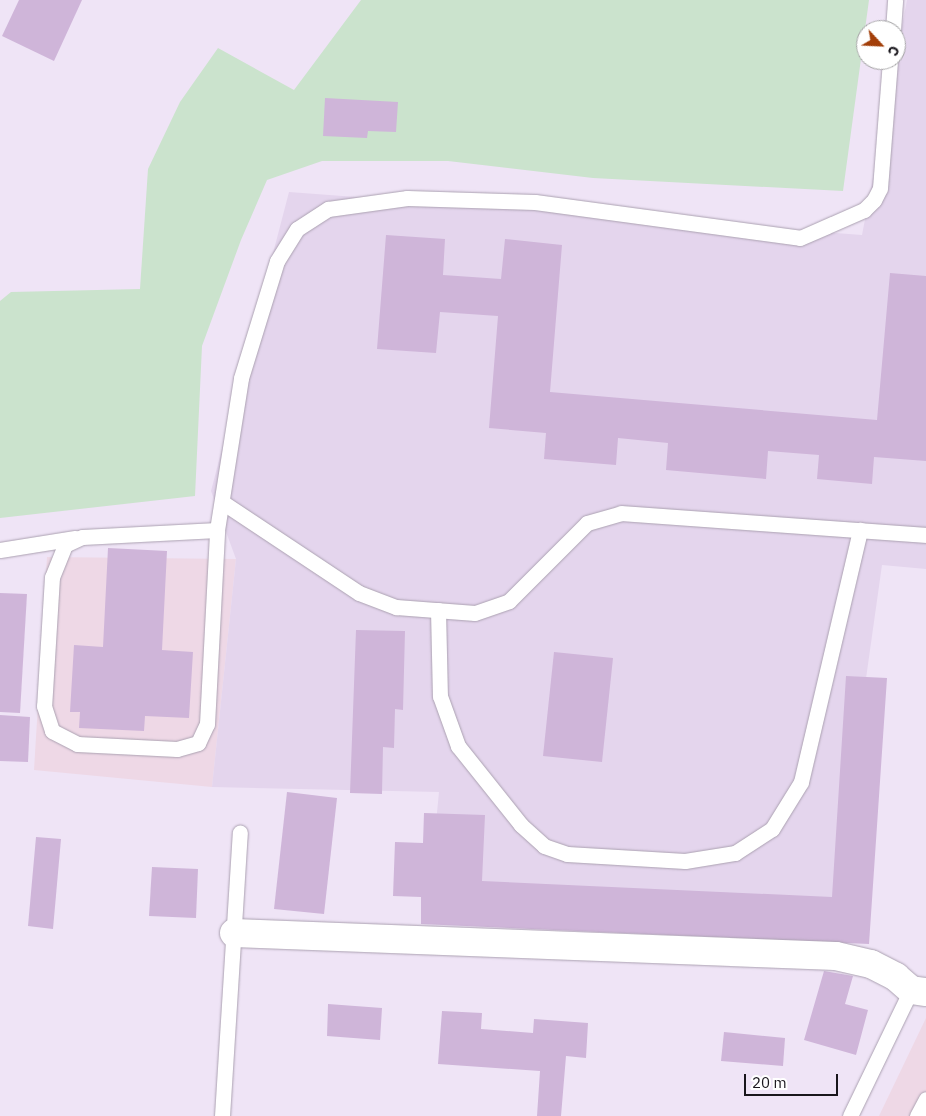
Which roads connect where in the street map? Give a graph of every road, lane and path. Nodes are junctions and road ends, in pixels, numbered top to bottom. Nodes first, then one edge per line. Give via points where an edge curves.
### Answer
1 (896, 0) edge
2 (894, 20) edge
3 (889, 70) edge
4 (222, 502) junction
5 (217, 530) junction
6 (860, 530) junction
7 (926, 535) edge
8 (82, 537) junction
9 (0, 550) edge
10 (438, 610) junction
11 (240, 833) dead end
12 (234, 933) junction
13 (919, 991) edge
14 (926, 1099) edge
15 (222, 1116) edge
16 (850, 1116) edge
17 (918, 1116) edge

1 - 2 lane
3 - 4 lane via 880,188 874,200 864,210 800,238 535,202 407,198 328,210 298,229 278,261 240,378
4 - 5 lane
4 - 10 lane via 359,593 396,607
5 - 8 lane
5 - 8 lane via 207,724 198,743 177,749 77,744 52,731 44,706 52,577 65,545
6 - 7 lane
6 - 10 lane via 621,513 586,524 509,601 475,613
6 - 10 lane via 801,782 772,829 735,852 686,861 567,854 544,846 521,825 458,746 440,696
8 - 9 lane
11 - 12 lane
12 - 13 street via 836,956 871,964
12 - 15 lane
13 - 16 lane
14 - 17 lane

